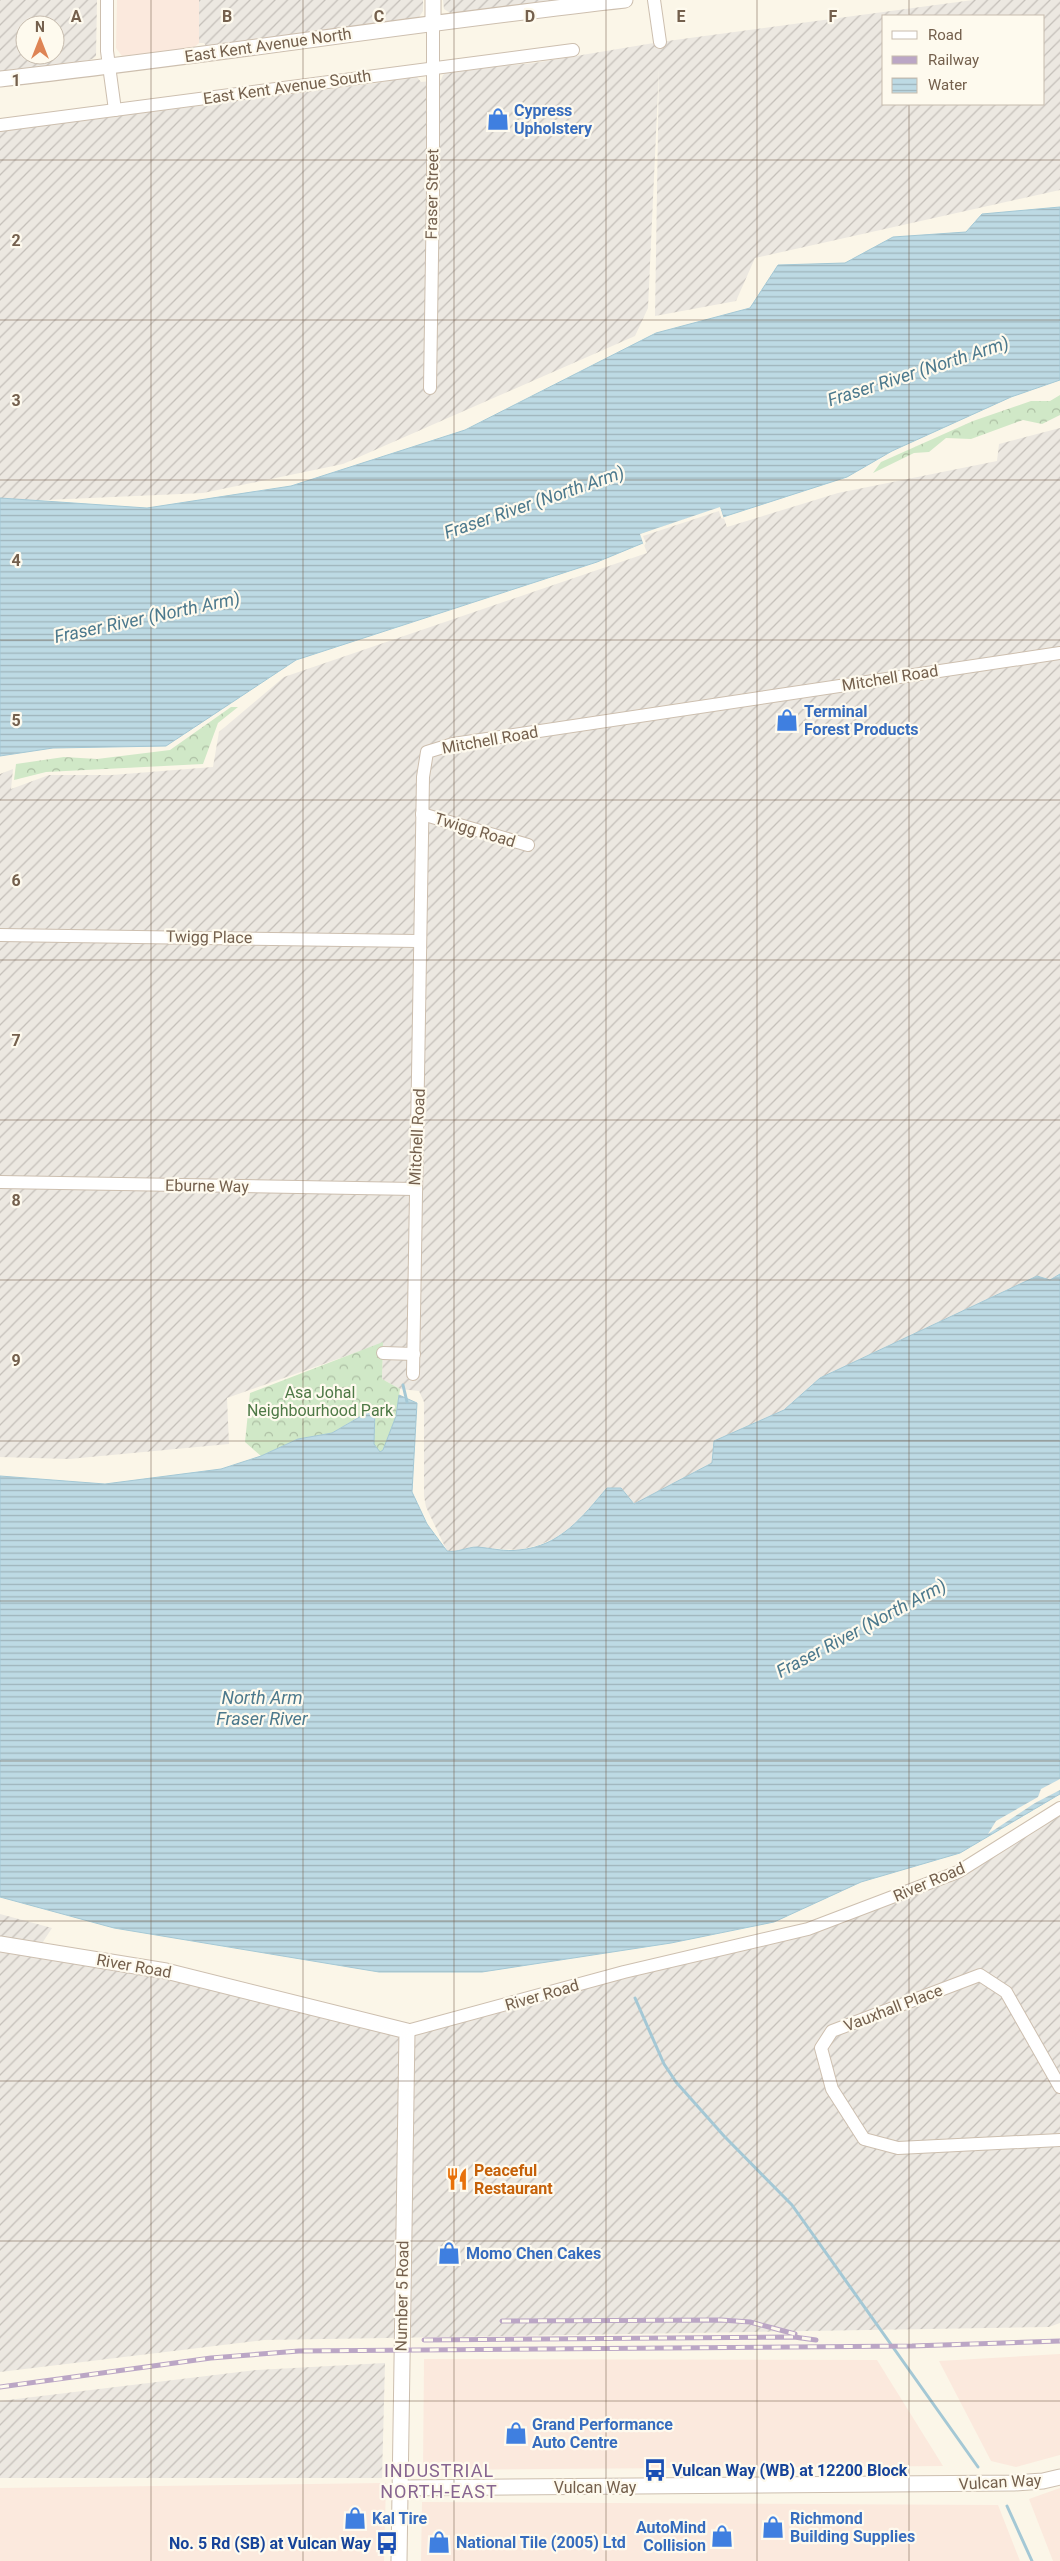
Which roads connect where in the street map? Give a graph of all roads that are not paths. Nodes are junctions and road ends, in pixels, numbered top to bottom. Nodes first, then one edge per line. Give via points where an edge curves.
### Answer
1 (107, 0) edge
2 (434, 0) edge
3 (625, 0) edge
4 (654, 0) edge
5 (433, 22) junction
6 (660, 42) dead end
7 (573, 50) dead end
8 (109, 67) junction
9 (433, 67) junction
10 (0, 79) edge
11 (115, 110) junction
12 (0, 125) edge
13 (430, 388) dead end
14 (1060, 653) edge
15 (422, 814) junction
16 (528, 845) dead end
17 (0, 935) edge
18 (418, 941) junction
19 (0, 1182) edge
20 (414, 1188) junction
21 (383, 1353) dead end
22 (414, 1354) junction
23 (413, 1374) dead end
24 (1060, 1808) edge
25 (0, 1944) edge
26 (407, 2030) junction
27 (1060, 2087) edge
28 (1060, 2140) edge
29 (1060, 2477) edge
30 (399, 2488) junction
31 (399, 2561) edge

1 - 8 street
2 - 5 street, Fraser Street
3 - 5 street, East Kent Avenue North
4 - 6 street
5 - 8 street, East Kent Avenue North
5 - 9 street, Fraser Street
7 - 9 street, East Kent Avenue South
8 - 10 street, East Kent Avenue North
8 - 11 street
9 - 11 street, East Kent Avenue South
9 - 13 street, Fraser Street
11 - 12 street, East Kent Avenue South
14 - 15 street, Mitchell Road via 446,745 427,752 422,777
15 - 16 street, Twigg Road
15 - 18 street, Mitchell Road
17 - 18 street, Twigg Place
18 - 20 street, Mitchell Road via 420,1079
19 - 20 street, Eburne Way
20 - 22 street, Mitchell Road
21 - 22 street
22 - 23 street, Mitchell Road
24 - 26 street, River Road via 958,1872 808,1930 624,1972
25 - 26 street, River Road via 166,1971
26 - 30 street, Number 5 Road
27 - 28 street, Vauxhall Place via 1006,1992 980,1975 832,2031 821,2048 832,2089 864,2139 898,2148
29 - 30 street, Vulcan Way via 1014,2483
30 - 31 street, Number 5 Road

